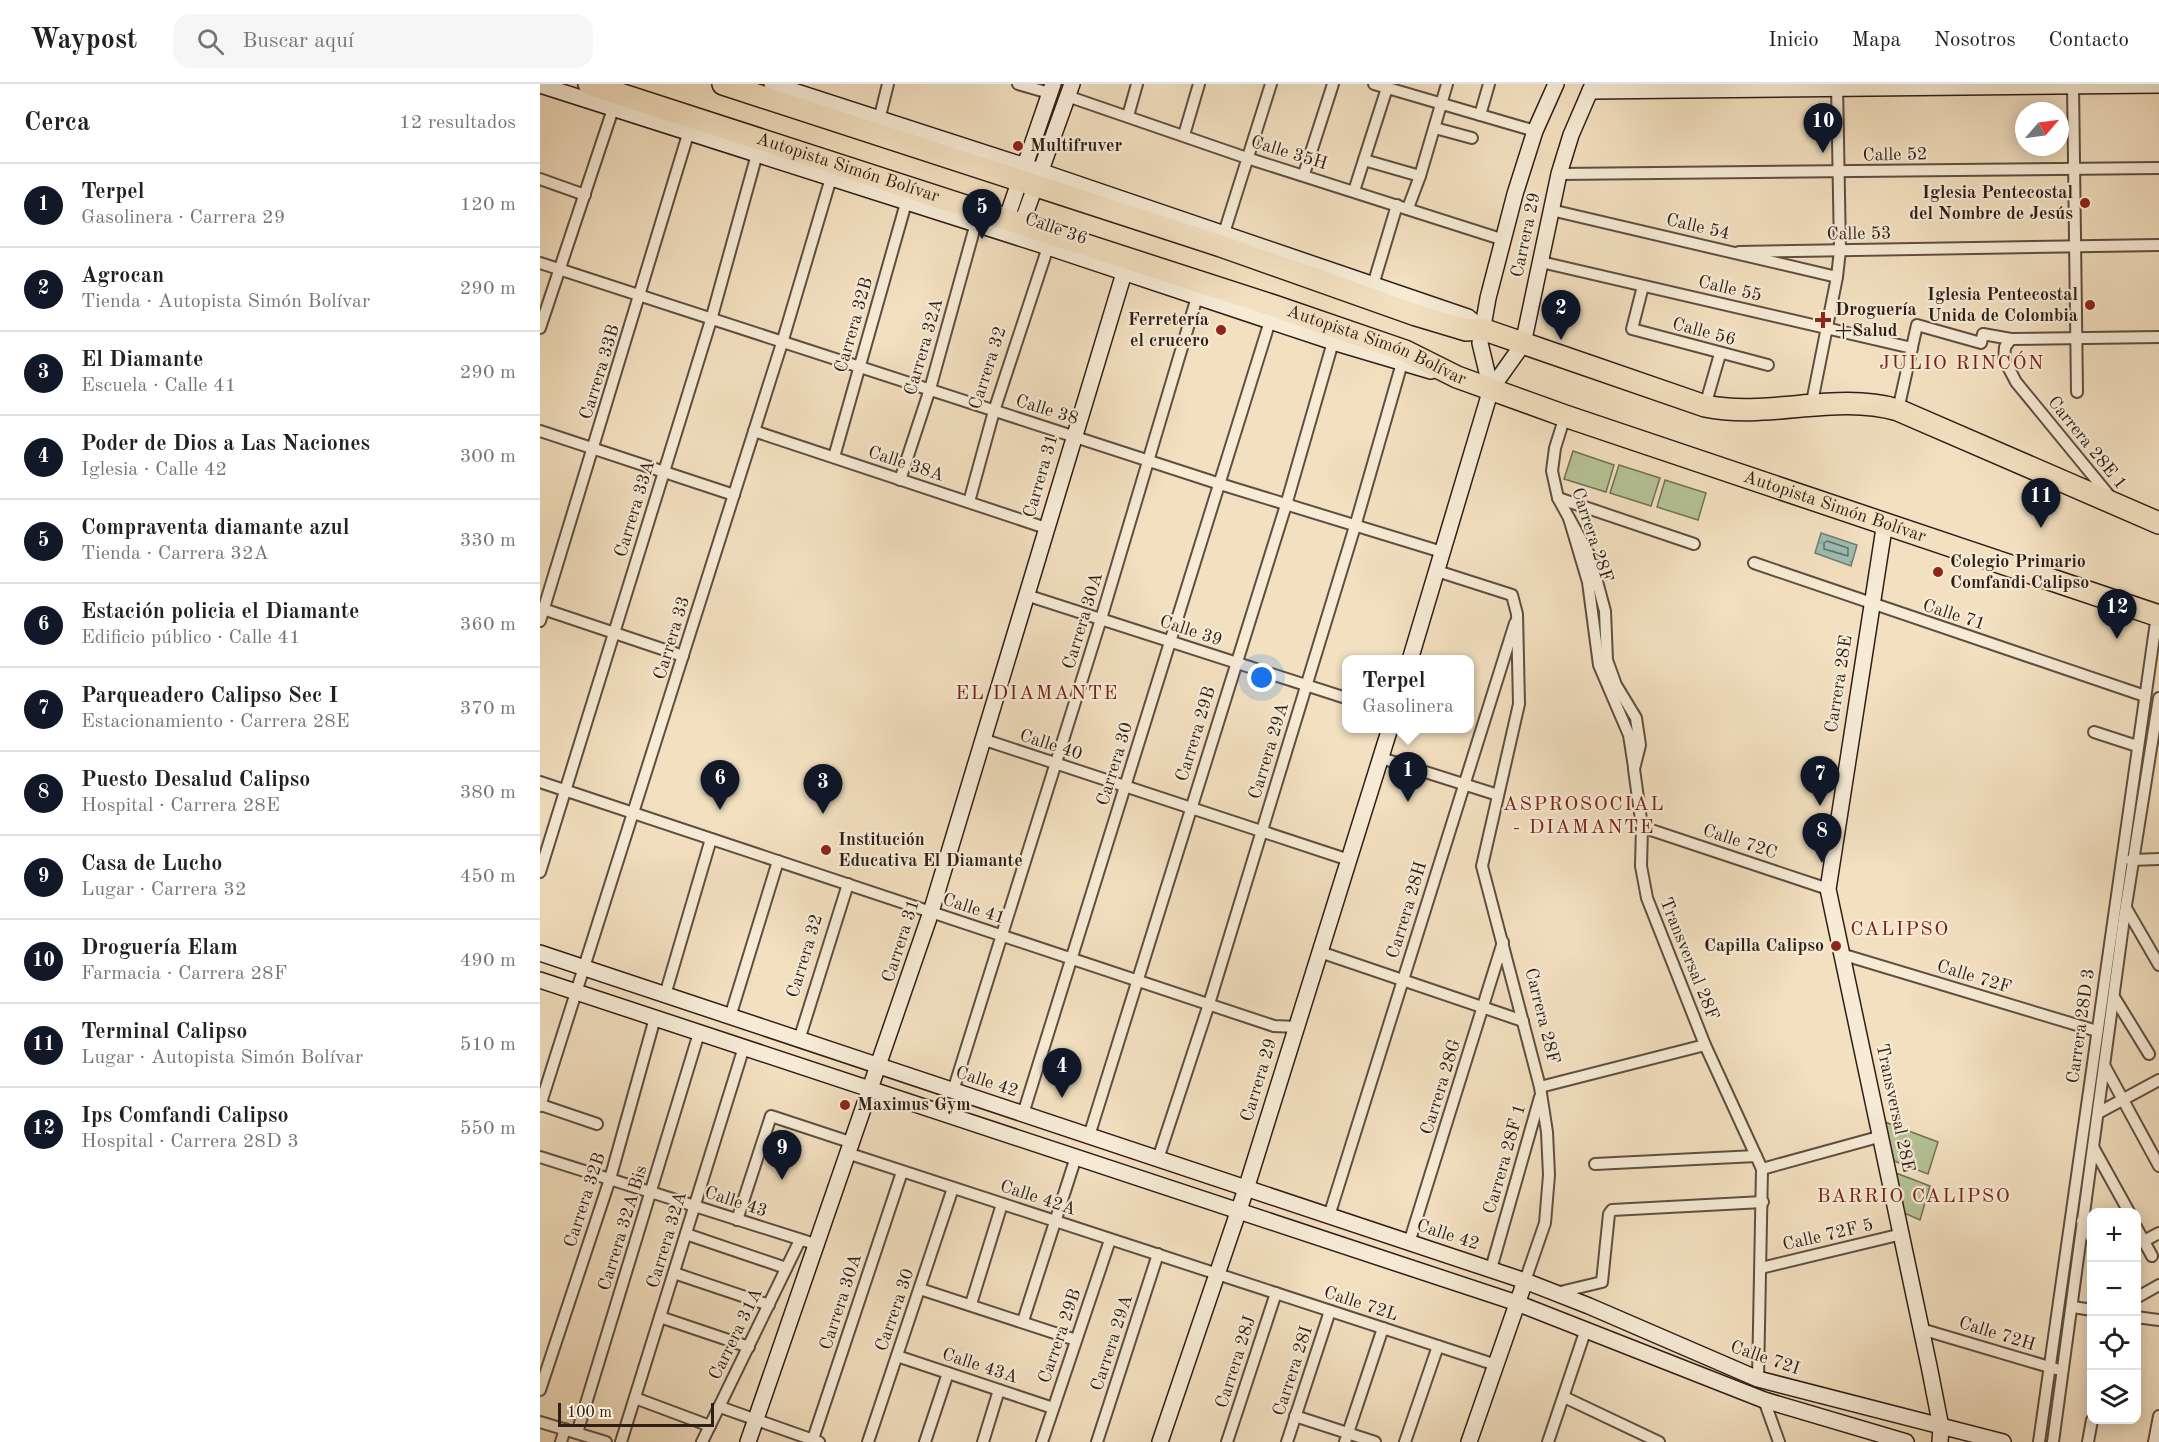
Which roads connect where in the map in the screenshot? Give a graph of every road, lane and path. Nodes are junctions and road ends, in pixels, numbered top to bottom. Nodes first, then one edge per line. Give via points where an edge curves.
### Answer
1 (589, 84) edge
2 (723, 84) edge
3 (772, 84) edge
4 (888, 84) edge
5 (1018, 84) edge
6 (1137, 84) edge
7 (1199, 84) edge
8 (1271, 84) edge
9 (1333, 84) edge
10 (1374, 84) edge
11 (1447, 84) edge
12 (1489, 84) edge
13 (1556, 84) edge
14 (2073, 84) edge
15 (540, 85) edge
16 (2159, 85) edge
17 (1756, 86) edge
18 (1837, 86) edge
19 (1387, 88) junction
20 (1592, 88) edge
21 (1051, 89) edge
22 (1070, 90) edge
23 (1441, 103) junction
24 (613, 109) junction
25 (1479, 115) junction
26 (1128, 116) junction
27 (879, 120) junction
28 (1435, 128) junction
29 (688, 131) junction
30 (914, 131) junction
31 (1535, 131) junction
32 (1184, 135) junction
33 (1472, 138) dead end
34 (893, 140) junction
35 (757, 154) junction
36 (1247, 158) junction
37 (1364, 160) junction
38 (2159, 168) edge
39 (2074, 169) junction
40 (1837, 172) junction
41 (1304, 174) junction
42 (1559, 174) junction
43 (1030, 175) junction
44 (1420, 176) junction
45 (831, 178) junction
46 (540, 179) edge
47 (1354, 190) junction
48 (585, 195) junction
49 (906, 203) junction
50 (940, 206) junction
51 (1403, 207) junction
52 (1551, 210) junction
53 (1167, 222) junction
54 (976, 223) junction
55 (1012, 228) junction
56 (1224, 233) junction
57 (1501, 239) junction
58 (2159, 244) edge
59 (2075, 246) junction
60 (1048, 247) junction
61 (1840, 250) junction
62 (1739, 252) junction
63 (1541, 262) junction
64 (540, 263) edge
65 (560, 270) junction
66 (1124, 273) junction
67 (1837, 277) junction
68 (1373, 285) junction
69 (1643, 286) junction
70 (1200, 290) junction
71 (640, 296) junction
72 (711, 320) junction
73 (1270, 321) junction
74 (540, 328) edge
75 (1827, 328) junction
76 (1482, 329) junction
77 (2159, 337) edge
78 (2077, 338) junction
79 (2011, 339) junction
80 (1333, 342) junction
81 (782, 343) junction
82 (1523, 344) junction
83 (1912, 348) junction
84 (1720, 354) junction
85 (1404, 357) junction
86 (1768, 365) dead end
87 (860, 368) junction
88 (930, 389) junction
89 (1491, 389) junction
90 (2077, 392) dead end
91 (1705, 406) junction
92 (1811, 407) junction
93 (1898, 410) junction
94 (994, 411) junction
95 (1565, 416) junction
96 (540, 431) edge
97 (754, 431) junction
98 (1074, 435) junction
99 (593, 448) junction
100 (834, 457) junction
101 (1150, 460) junction
102 (664, 472) junction
103 (900, 480) junction
104 (1220, 484) junction
105 (734, 495) junction
106 (1558, 498) junction
107 (969, 502) junction
108 (1286, 505) junction
109 (2118, 506) junction
110 (1569, 518) joint
111 (1885, 522) junction
112 (2159, 523) edge
113 (1356, 524) junction
114 (1046, 528) junction
115 (1694, 544) dead end
116 (1442, 552) junction
117 (1754, 563) dead end
118 (1437, 571) junction
119 (1026, 595) junction
120 (1871, 604) junction
121 (542, 609) edge
122 (1517, 614) junction
123 (2158, 615) edge
124 (1101, 619) junction
125 (540, 621) edge
126 (614, 633) junction
127 (1170, 642) junction
128 (1412, 655) edge
129 (683, 656) junction
130 (1236, 663) junction
131 (1306, 685) junction
132 (1342, 696) edge
133 (2145, 696) junction
134 (2159, 698) edge
135 (2094, 732) dead end
136 (1389, 733) edge
137 (982, 740) junction
138 (2137, 746) junction
139 (1381, 758) junction
140 (1056, 764) junction
141 (540, 782) edge
142 (1463, 784) junction
143 (1125, 786) junction
144 (567, 791) junction
145 (1498, 795) junction
146 (1191, 808) junction
147 (634, 813) junction
148 (1642, 828) junction
149 (1261, 831) junction
150 (711, 839) junction
151 (2122, 858) junction
152 (1349, 860) junction
153 (778, 861) junction
154 (2135, 861) junction
155 (2158, 862) edge
156 (540, 872) edge
157 (848, 884) junction
158 (1828, 889) junction
159 (932, 912) junction
160 (2121, 914) junction
161 (1002, 935) junction
162 (1503, 942) junction
163 (1320, 952) junction
164 (540, 953) edge
165 (1841, 954) junction
166 (1072, 959) junction
167 (2159, 965) edge
168 (584, 968) junction
169 (540, 980) edge
170 (1403, 980) junction
171 (1138, 981) junction
172 (576, 992) junction
173 (665, 995) junction
174 (2114, 997) junction
175 (1209, 1004) junction
176 (1483, 1007) junction
177 (730, 1017) junction
178 (655, 1018) junction
179 (1523, 1021) junction
180 (1296, 1027) junction
181 (2097, 1031) junction
182 (699, 1033) junction
183 (799, 1040) junction
184 (1705, 1045) junction
185 (744, 1047) junction
186 (2149, 1054) dead end
187 (2104, 1065) junction
188 (879, 1066) junction
189 (544, 1078) edge
190 (2159, 1080) edge
191 (872, 1090) junction
192 (1540, 1090) junction
193 (953, 1091) junction
194 (2124, 1100) junction
195 (540, 1105) edge
196 (2098, 1113) junction
197 (1023, 1114) junction
198 (597, 1124) dead end
199 (1089, 1136) junction
200 (1882, 1136) junction
201 (2093, 1147) junction
202 (852, 1148) junction
203 (1756, 1156) junction
204 (540, 1157) edge
205 (1076, 1157) junction
206 (1158, 1159) junction
207 (1595, 1164) dead end
208 (2159, 1166) edge
209 (1762, 1169) junction
210 (902, 1172) junction
211 (610, 1179) junction
212 (953, 1188) junction
213 (1246, 1189) junction
214 (651, 1193) junction
215 (1763, 1202) junction
216 (1002, 1204) junction
217 (694, 1206) junction
218 (2127, 1208) edge
219 (1238, 1211) junction
220 (1329, 1216) junction
221 (737, 1220) junction
222 (1056, 1221) junction
223 (2082, 1221) junction
224 (2087, 1231) edge
225 (686, 1233) junction
226 (2159, 1233) edge
227 (1902, 1234) junction
228 (2141, 1236) edge
229 (800, 1240) junction
230 (1110, 1240) junction
231 (2144, 1241) junction
232 (1409, 1243) junction
233 (818, 1245) junction
234 (1158, 1254) junction
235 (2152, 1256) dead end
236 (786, 1268) junction
237 (1761, 1268) junction
238 (1491, 1269) junction
239 (674, 1273) junction
240 (1216, 1273) junction
241 (1525, 1281) junction
242 (2159, 1286) edge
243 (920, 1289) junction
244 (1276, 1293) junction
245 (1556, 1293) junction
246 (2141, 1295) edge
247 (1517, 1303) junction
248 (971, 1304) junction
249 (769, 1305) junction
250 (2073, 1307) junction
251 (2087, 1309) edge
252 (1330, 1311) junction
253 (660, 1317) junction
254 (2141, 1318) edge
255 (2159, 1320) edge
256 (1023, 1321) junction
257 (1383, 1328) junction
258 (1586, 1329) junction
259 (1921, 1329) junction
260 (1076, 1340) junction
261 (1438, 1346) junction
262 (749, 1347) junction
263 (897, 1356) junction
264 (1496, 1365) junction
265 (2049, 1367) junction
266 (2063, 1371) junction
267 (948, 1373) junction
268 (1758, 1379) junction
269 (540, 1390) edge
270 (999, 1390) junction
271 (635, 1398) junction
272 (1564, 1398) junction
273 (1764, 1400) junction
274 (720, 1407) junction
275 (1053, 1408) junction
276 (1295, 1416) junction
277 (2159, 1416) edge
278 (756, 1420) junction
279 (540, 1422) edge
280 (2091, 1424) edge
281 (710, 1426) junction
282 (565, 1429) junction
283 (578, 1433) junction
284 (1940, 1435) edge
285 (1346, 1438) edge
286 (815, 1441) edge
287 (561, 1442) edge
288 (606, 1442) edge
289 (621, 1442) edge
290 (702, 1442) edge
291 (748, 1442) edge
292 (868, 1442) edge
293 (925, 1442) edge
294 (983, 1442) edge
295 (1042, 1442) edge
296 (1097, 1442) edge
297 (1160, 1442) edge
298 (1227, 1442) edge
299 (1287, 1442) edge
300 (1375, 1442) edge
301 (1405, 1442) edge
302 (1469, 1442) edge
303 (1548, 1442) edge
304 (1659, 1442) edge
305 (1779, 1442) edge
306 (1905, 1442) edge
307 (2003, 1442) edge
308 (2038, 1442) edge
309 (2053, 1442) edge
310 (2088, 1442) edge
311 (2154, 1442) edge

1 - 50 highway, Autopista Simón Bolívar
2 - 34 highway
3 - 27 street
4 - 27 street
5 - 21 street
6 - 26 street
7 - 32 street
8 - 36 street
9 - 41 street
10 - 19 street
11 - 23 street
12 - 25 street
13 - 31 street, Carrera 29
14 - 16 street
14 - 18 street
14 - 39 street
15 - 24 street, Calle 36
17 - 18 street
17 - 20 street
18 - 40 street
19 - 23 street
19 - 37 street
20 - 42 street, Carrera 29
21 - 43 street
22 - 26 street, Calle 35H
22 - 43 street
23 - 25 street
23 - 28 street
24 - 29 street, Calle 36
24 - 48 street
25 - 31 street
26 - 32 street, Calle 35H
27 - 30 street
28 - 33 street
28 - 44 street
29 - 35 street, Calle 36
29 - 71 street, Carrera 33B
30 - 34 highway
30 - 43 street
31 - 57 street, Carrera 29
32 - 36 street, Calle 35H
34 - 43 highway
35 - 45 street, Calle 36
35 - 72 street, Carrera 33A
36 - 41 street, Calle 35H
36 - 56 street
37 - 44 street
37 - 47 street
38 - 39 street, Calle 52
39 - 40 street, Calle 52
39 - 59 street
40 - 42 street, Calle 52
40 - 61 street
41 - 47 street, Calle 35H
42 - 52 street, Carrera 29
43 - 53 highway
43 - 55 street
44 - 51 street
45 - 49 street, Calle 36
45 - 81 street, Carrera 33
46 - 48 street
47 - 51 street, Calle 35H
48 - 65 street
49 - 50 street, Calle 36
49 - 87 street, Carrera 32B
50 - 54 street, Calle 36
50 - 55 highway, Autopista Simón Bolívar
51 - 57 street, Calle 35H
51 - 68 street
52 - 62 street, Calle 54
52 - 63 street, Carrera 29
53 - 56 street
53 - 76 highway via 1416,315 1466,330
54 - 55 street, Calle 36
54 - 88 street, Carrera 32A
55 - 60 street, Calle 36
55 - 70 highway, Autopista Simón Bolívar
56 - 68 street
57 - 76 street, Carrera 29
58 - 59 street, Calle 53
59 - 61 street, Calle 53
59 - 78 street
60 - 66 street, Calle 36
60 - 94 street, Carrera 32
61 - 62 street, Calle 53
61 - 67 street
62 - 67 street, Calle 54
63 - 69 street, Calle 55
63 - 82 street, Carrera 29
64 - 65 street, Calle 38
65 - 71 street, Calle 38
65 - 74 street
66 - 70 street, Calle 36
66 - 98 street, Carrera 31
67 - 75 street
68 - 76 street via 1468,317
69 - 75 street, Calle 55
69 - 84 street, Calle 56 via 1632,329
70 - 73 street, Calle 36
70 - 85 highway, Autopista Simón Bolívar
70 - 101 street, Carrera 30A
71 - 72 street, Calle 38
71 - 99 street, Carrera 33B
72 - 81 street, Calle 38
72 - 102 street, Carrera 33A
73 - 80 street, Calle 36
73 - 104 street, Carrera 30
75 - 83 street, Calle 55
75 - 92 street
76 - 82 highway
76 - 89 street, Carrera 29 via 1480,343
77 - 78 street
78 - 79 street
78 - 90 street
79 - 83 street via 1983,334 1981,343 1917,325
79 - 109 street, Carrera 28E 1 via 2005,347 2004,359 2016,382
80 - 85 street, Calle 36
80 - 108 street, Carrera 29B
81 - 87 street, Calle 38
81 - 97 street, Carrera 33
82 - 89 street, Carrera 29
82 - 91 highway
83 - 93 street
84 - 86 street, Calle 56
84 - 91 street
85 - 89 highway, Autopista Simón Bolívar
85 - 113 street, Carrera 29A
87 - 88 street, Calle 38
87 - 100 street, Carrera 32B
88 - 94 street, Calle 38
88 - 103 street, Carrera 32A
89 - 95 highway, Autopista Simón Bolívar
89 - 116 street, Carrera 29
91 - 92 highway via 1730,411
92 - 93 highway via 1877,404
93 - 109 highway
94 - 98 street, Calle 38
94 - 107 street, Carrera 32
95 - 106 street, Carrera 28F via 1552,471
95 - 111 highway, Autopista Simón Bolívar
96 - 99 street
97 - 100 street, Calle 38A
97 - 105 street, Carrera 33
98 - 101 street, Calle 38
98 - 114 street, Carrera 31
99 - 102 street
99 - 121 street, Carrera 33B
100 - 103 street, Calle 38A
101 - 104 street, Calle 38
101 - 124 street, Carrera 30A
102 - 105 street
102 - 126 street, Carrera 33A
103 - 107 street, Calle 38A
104 - 108 street, Calle 38
104 - 127 street, Carrera 30
105 - 129 street, Carrera 33
106 - 110 street, Carrera 28F
106 - 115 street
107 - 114 street, Calle 38A
108 - 113 street, Calle 38
108 - 130 street, Carrera 29B
109 - 112 highway
110 - 148 street, Transversal 28F via 1590,556 1605,611 1607,660 1616,685 1636,718 1640,745 1634,769
111 - 120 street, Carrera 28E
111 - 123 highway, Autopista Simón Bolívar
113 - 116 street, Calle 38
113 - 131 street, Carrera 29A
114 - 119 street, Carrera 31
116 - 118 street, Carrera 29
117 - 120 street, Calle 71
118 - 122 street, Carrera 28F via 1512,595
118 - 128 street, Carrera 29
119 - 124 street, Calle 39
119 - 137 street, Carrera 31
120 - 133 street, Calle 71
120 - 158 street, Carrera 28E
121 - 125 street, Carrera 33B
121 - 126 street
122 - 142 street, Carrera 28H
122 - 145 street, Carrera 28F via 1519,704
123 - 133 street, Carrera 28D 3
124 - 127 street, Calle 39
124 - 140 street, Carrera 30A
126 - 129 street
126 - 144 street, Carrera 33A
127 - 130 street, Calle 39
127 - 143 street, Carrera 30
129 - 147 street, Carrera 33
130 - 131 street, Calle 39
130 - 146 street, Carrera 29B
131 - 132 street, Calle 39
131 - 149 street, Carrera 29A
133 - 138 street, Carrera 28D 3
134 - 154 street, Carrera 28D 3
135 - 138 street
136 - 139 street, Carrera 29
137 - 140 street, Calle 40
137 - 159 street, Carrera 31
138 - 151 street, Carrera 28D 3
139 - 142 street
139 - 152 street, Carrera 29
140 - 143 street, Calle 40
140 - 161 street, Carrera 30A
141 - 144 street, Calle 41
142 - 145 street
142 - 170 street, Carrera 28H
143 - 146 street, Calle 40
143 - 166 street, Carrera 30
144 - 147 street, Calle 41
144 - 156 street, Carrera 33A
145 - 162 street, Carrera 28F via 1482,866
146 - 149 street, Calle 40
146 - 171 street, Carrera 29B
147 - 150 street, Calle 41
147 - 168 street, Carrera 33
148 - 158 street, Calle 72C
148 - 184 street, Transversal 28F via 1641,866 1647,898
149 - 152 street, Calle 40
149 - 175 street, Carrera 29A
150 - 153 street, Calle 41
150 - 173 street
151 - 154 street
151 - 160 street, Carrera 28D 3
152 - 163 street, Carrera 29
153 - 157 street, Calle 41
153 - 177 street
154 - 155 street
154 - 160 street, Carrera 28D 3
157 - 159 street, Calle 41
157 - 183 street, Carrera 32
158 - 165 street, Transversal 28E
159 - 161 street, Calle 41
159 - 188 street, Carrera 31
160 - 167 street
160 - 174 street, Carrera 28D 3
160 - 181 street, Carrera 28D 3
161 - 166 street, Calle 41
161 - 193 street, Carrera 30A
162 - 176 street, Carrera 28G
162 - 179 street, Carrera 28F
163 - 170 street
163 - 180 street, Carrera 29
164 - 168 street, Calle 42
165 - 181 street, Calle 72F
165 - 200 street, Transversal 28E
166 - 171 street, Calle 41
166 - 197 street, Carrera 30
168 - 172 street, Carrera 33
168 - 173 street, Calle 42
169 - 172 street
170 - 176 street
170 - 220 street, Carrera 28H
171 - 175 street, Calle 41
171 - 199 street, Carrera 29B
172 - 178 street
172 - 189 street, Carrera 33
173 - 177 street, Calle 42
174 - 186 street
174 - 187 street, Carrera 28D 3
175 - 180 street, Calle 41 via 1274,1026
175 - 206 street, Carrera 29A
176 - 179 street
176 - 232 street, Carrera 28G
177 - 183 street, Calle 42
178 - 182 street
178 - 211 street, Carrera 32B
179 - 192 street, Carrera 28F
180 - 213 street, Carrera 29
181 - 265 street, Carrera 28D 3
182 - 185 street
182 - 214 street, Carrera 32A Bis
183 - 188 street, Calle 42
184 - 192 street
184 - 203 street, Transversal 28F
185 - 191 street
185 - 217 street, Carrera 32A
187 - 194 street
187 - 196 street, Carrera 28D 3
188 - 191 street, Carrera 31
188 - 193 street, Calle 42
189 - 195 street, Carrera 33
190 - 194 street
191 - 202 street, Carrera 31
191 - 205 street
192 - 238 street, Carrera 28F 1
192 - 241 street, Carrera 28F via 1547,1132 1545,1223
193 - 197 street, Calle 42
194 - 196 street
194 - 208 street
195 - 198 street
196 - 201 street, Carrera 28D 3
197 - 199 street, Calle 42
199 - 206 street, Calle 42
200 - 209 street
200 - 227 street, Transversal 28E
201 - 218 street
201 - 223 street, Carrera 28D 3
202 - 210 street, Calle 42A
202 - 221 street, Calle 42A via 771,1116
202 - 233 street, Carrera 31
203 - 207 street
203 - 209 street, Transversal 28F
204 - 211 street, Calle 43
205 - 219 street
205 - 222 street
206 - 213 street, Calle 42
209 - 215 street, Transversal 28F
210 - 212 street, Calle 42A
210 - 286 street, Carrera 30A
211 - 214 street, Calle 43
211 - 269 street, Carrera 32B
212 - 216 street, Calle 42A
212 - 243 street, Carrera 30
213 - 219 street, Carrera 29
213 - 220 street, Calle 42
214 - 217 street, Calle 43
214 - 283 street, Carrera 32A Bis
215 - 237 street, Transversal 28F
215 - 245 street via 1612,1210 1602,1282
216 - 222 street, Calle 42A
216 - 248 street
217 - 221 street, Calle 43
217 - 225 street, Carrera 32A
219 - 240 street, Carrera 29
219 - 247 street
220 - 232 street, Calle 42
221 - 229 street, Calle 43
222 - 230 street, Calle 42A
222 - 256 street
223 - 224 street
223 - 250 street, Carrera 28D 3
225 - 236 street
225 - 239 street, Carrera 32A
226 - 231 street
227 - 237 street, Calle 72F 5
227 - 259 street, Transversal 28E
228 - 231 street
229 - 233 street, Calle 43
229 - 236 street, Carrera 31A
230 - 234 street, Calle 42A
230 - 260 street, Carrera 29B
231 - 235 street
232 - 238 street, Calle 42
233 - 278 street, Carrera 31
234 - 240 street, Calle 42A
234 - 296 street, Carrera 29A
236 - 249 street, Carrera 31A
237 - 268 street, Transversal 28F
238 - 241 street, Calle 42
239 - 249 street
239 - 253 street, Carrera 32A
240 - 244 street, Calle 72L
240 - 297 street, Carrera 29
241 - 245 street, Calle 72I
241 - 247 street, Carrera 28F
242 - 246 street
243 - 248 street
243 - 263 street, Carrera 30
244 - 252 street, Calle 72L
244 - 298 street, Carrera 28J
245 - 268 street, Calle 72I
247 - 258 street, Calle 72I
247 - 264 street, Carrera 28F
248 - 256 street
249 - 262 street, Carrera 31A
250 - 251 street
250 - 266 street, Carrera 28D 3
252 - 257 street, Calle 72L
252 - 276 street, Carrera 28I
253 - 262 street
253 - 271 street, Carrera 32A
254 - 255 street
256 - 260 street
257 - 261 street, Calle 72L
257 - 285 street
258 - 272 street
258 - 273 street, Calle 72I
259 - 265 street, Calle 72H
259 - 284 street, Transversal 28E
260 - 275 street, Carrera 29B
261 - 264 street, Calle 72L
261 - 301 street
262 - 274 street, Carrera 31A
263 - 267 street, Calle 43A
263 - 292 street, Carrera 30
264 - 302 street, Carrera 28F
265 - 266 street, Calle 72H
265 - 308 street, Carrera 28D 3
266 - 309 street, Carrera 28D 3
267 - 270 street, Calle 43A
267 - 293 street
268 - 284 street, Calle 72I
270 - 275 street, Calle 43A
270 - 294 street
271 - 281 street
271 - 289 street, Carrera 32A
272 - 303 street
272 - 304 street
273 - 305 street
273 - 306 street, Calle 72I
274 - 278 street
274 - 281 street, Carrera 31A
275 - 295 street, Carrera 29B
276 - 285 street
276 - 299 street, Carrera 28I
277 - 311 street
278 - 286 street
278 - 291 street, Carrera 31
279 - 282 street
280 - 310 street
281 - 290 street, Carrera 31A
282 - 283 street
282 - 287 street
283 - 288 street
284 - 307 street, Calle 72I
285 - 300 street

